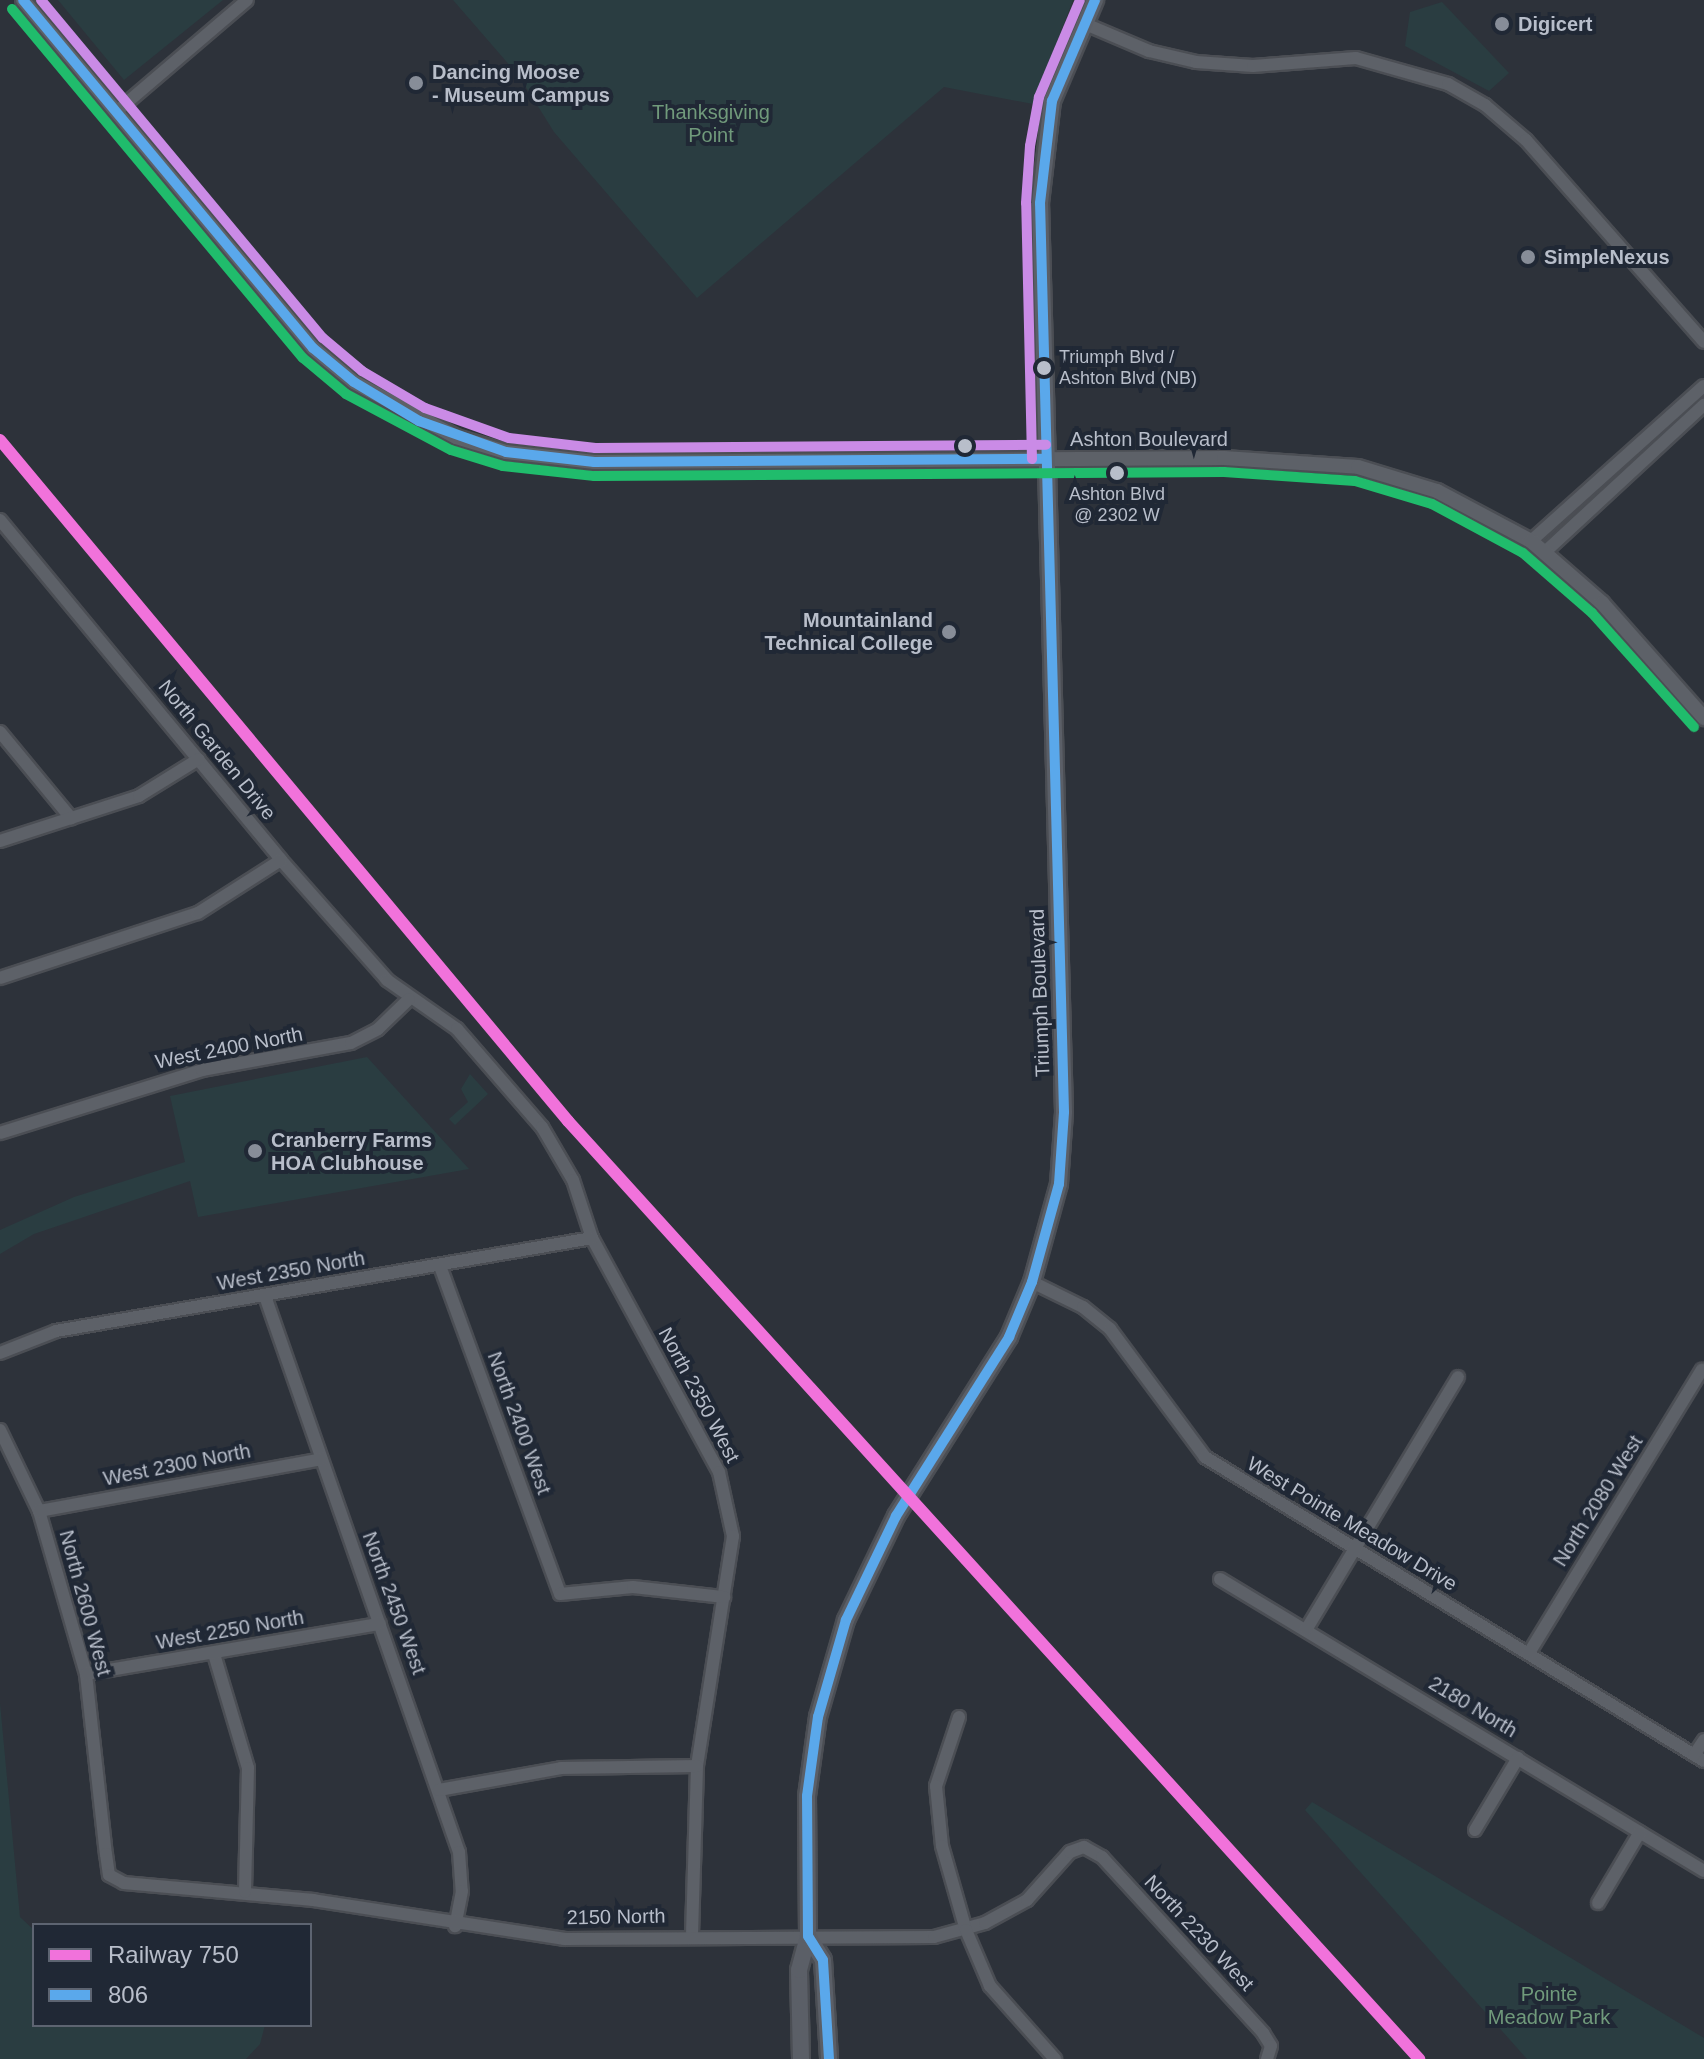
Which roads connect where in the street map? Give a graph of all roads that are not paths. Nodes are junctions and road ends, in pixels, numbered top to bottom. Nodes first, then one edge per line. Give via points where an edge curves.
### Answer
1 (23, 0) edge
2 (247, 0) edge
3 (1095, 0) edge
4 (1083, 23) junction
5 (116, 112) junction
6 (1704, 342) edge
7 (1704, 386) edge
8 (1704, 405) edge
9 (1046, 459) junction
10 (0, 520) edge
11 (1531, 541) junction
12 (1545, 552) junction
13 (1704, 718) edge
14 (0, 732) edge
15 (199, 759) junction
16 (71, 818) junction
17 (0, 841) edge
18 (281, 860) junction
19 (0, 978) edge
20 (409, 999) junction
21 (0, 1133) edge
22 (592, 1238) junction
23 (440, 1266) junction
24 (1032, 1282) junction
25 (265, 1296) junction
26 (0, 1353) edge
27 (1702, 1370) edge
28 (1458, 1377) dead end
29 (0, 1430) edge
30 (321, 1459) junction
31 (39, 1511) junction
32 (1354, 1547) junction
33 (1220, 1579) dead end
34 (724, 1597) junction
35 (380, 1624) junction
36 (1306, 1630) junction
37 (1529, 1653) junction
38 (214, 1654) junction
39 (86, 1674) junction
40 (959, 1717) dead end
41 (1704, 1740) edge
42 (1518, 1758) junction
43 (1699, 1758) edge
44 (697, 1766) junction
45 (439, 1790) junction
46 (1475, 1830) dead end
47 (1640, 1832) junction
48 (1084, 1847) joint
49 (1704, 1871) edge
50 (124, 1883) joint
51 (245, 1892) junction
52 (1598, 1903) dead end
53 (455, 1926) junction
54 (966, 1930) junction
55 (692, 1936) junction
56 (808, 1936) junction
57 (1269, 2057) edge
58 (801, 2059) edge
59 (829, 2059) edge
60 (1055, 2059) edge

1 - 5 street, Ashton Boulevard
2 - 5 street
3 - 4 main road, Triumph Boulevard
4 - 6 street via 1149,51 1196,62 1253,66 1356,58 1448,84 1485,105 1526,140
4 - 9 main road, Triumph Boulevard via 1052,101 1043,163
5 - 9 street, Ashton Boulevard via 313,348 354,382 456,437 506,452 594,462
7 - 11 street
8 - 12 street
9 - 11 street, Ashton Boulevard via 1286,459 1358,467 1437,491
9 - 24 main road, Triumph Boulevard via 1064,1112 1059,1184
10 - 15 street, North Garden Drive
11 - 12 street, Ashton Boulevard
12 - 13 street, Ashton Boulevard via 1602,603
14 - 16 street
15 - 16 street via 139,796
15 - 18 street, North Garden Drive
16 - 17 street
18 - 19 street via 198,913
18 - 20 street, North Garden Drive
20 - 21 street, West 2400 North via 378,1029 351,1043 202,1070
20 - 22 street, North 2350 West via 457,1029 542,1127 573,1180
22 - 23 street, West 2350 North
22 - 34 street, North 2350 West via 719,1472 733,1536
23 - 25 street, West 2350 North
23 - 34 street, North 2400 West via 560,1594 633,1587
24 - 32 street, West Pointe Meadow Drive via 1083,1307 1118,1337 1205,1457
24 - 56 main road, Triumph Boulevard via 1009,1337 896,1516 846,1620 818,1717 807,1796
25 - 26 street, West 2350 North via 56,1331
25 - 30 street, North 2450 West
27 - 37 street, North 2080 West
28 - 32 street
29 - 31 street, North 2600 West
30 - 31 street, West 2300 North
30 - 35 street, North 2450 West
31 - 39 street, North 2600 West
32 - 36 street
32 - 37 street, West Pointe Meadow Drive
33 - 36 street, 2180 North
34 - 44 street, North 2350 West
35 - 38 street, West 2250 North
35 - 45 street, North 2450 West
36 - 42 street, 2180 North
37 - 43 street, West Pointe Meadow Drive
38 - 39 street, West 2250 North
38 - 51 street via 248,1768 251,1827
39 - 50 street, North 2600 West via 107,1865 109,1875
40 - 54 street via 936,1786 936,1813
41 - 43 street
42 - 46 street
42 - 47 street, 2180 North
44 - 45 street via 561,1768
44 - 55 street, North 2350 West
45 - 53 street, North 2450 West via 462,1872
47 - 49 street, 2180 North
47 - 52 street
48 - 54 street, 2150 North via 1070,1852 1027,1900
48 - 57 street, North 2230 West via 1102,1857 1263,2033
50 - 51 street, 2150 North
51 - 53 street, 2150 North
53 - 55 street, 2150 North via 564,1939
54 - 56 street, 2150 North via 934,1937
54 - 60 street via 990,1986
55 - 56 street, 2150 North
56 - 58 main road, Triumph Boulevard via 799,1961
56 - 59 main road, Triumph Boulevard via 823,1960

